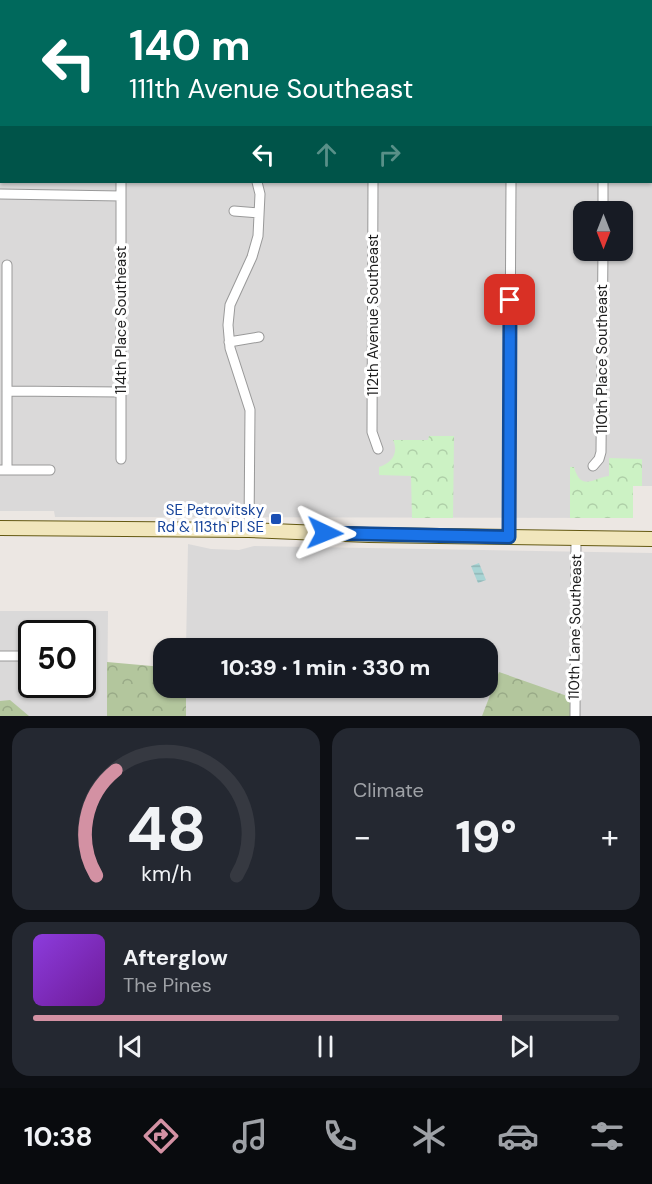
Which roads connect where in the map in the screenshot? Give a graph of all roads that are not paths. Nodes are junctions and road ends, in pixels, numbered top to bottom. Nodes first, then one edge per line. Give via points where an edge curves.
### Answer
1 (121, 183) edge
2 (257, 183) edge
3 (373, 183) edge
4 (511, 183) edge
5 (603, 183) edge
6 (0, 194) edge
7 (121, 196) junction
8 (603, 201) edge
9 (234, 211) dead end
10 (259, 213) junction
11 (603, 261) edge
12 (7, 265) dead end
13 (259, 337) dead end
14 (4, 339) edge
15 (229, 342) junction
16 (7, 392) junction
17 (122, 392) junction
18 (378, 448) dead end
19 (122, 459) dead end
20 (593, 466) dead end
21 (4, 470) edge
22 (50, 470) dead end
23 (0, 528) edge
24 (249, 530) junction
25 (509, 537) junction
26 (576, 538) junction
27 (652, 539) edge
28 (0, 656) edge
29 (18, 656) edge
30 (574, 716) edge

1 - 7 street, 114th Place Southeast
2 - 10 street
3 - 18 street, 112th Avenue Southeast via 372,432
4 - 25 street
5 - 8 street
6 - 7 street
7 - 17 street, 114th Place Southeast
9 - 10 street
10 - 15 street via 252,257 230,305
11 - 20 street, 110th Place Southeast via 601,452
12 - 14 street
13 - 15 street
14 - 16 street
15 - 24 street via 250,410
16 - 17 street
16 - 21 street
17 - 19 street, 114th Place Southeast
21 - 22 street
23 - 24 main road
24 - 25 main road
25 - 26 main road
26 - 27 main road
26 - 30 street, 110th Lane Southeast
28 - 29 street

